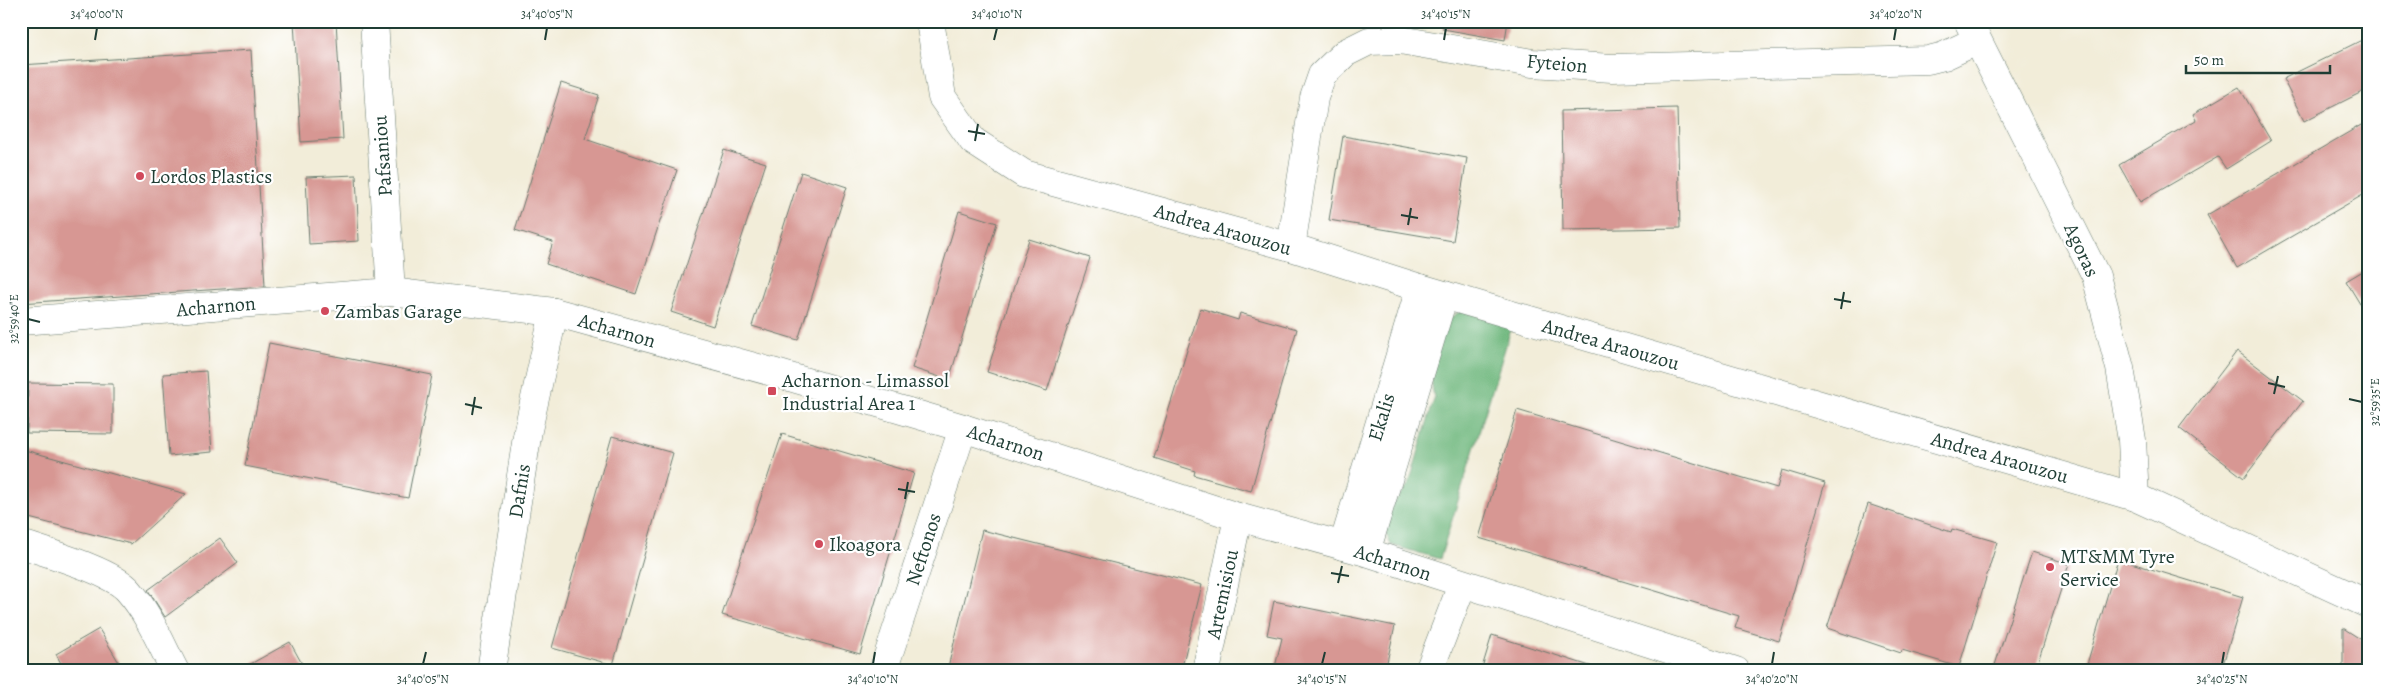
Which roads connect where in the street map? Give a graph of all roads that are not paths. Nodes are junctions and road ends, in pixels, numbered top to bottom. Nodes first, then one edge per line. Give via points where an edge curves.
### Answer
1 (374, 21) edge
2 (930, 21) edge
3 (1972, 31) edge
4 (1291, 247) junction
5 (390, 292) junction
6 (1432, 292) junction
7 (554, 312) junction
8 (21, 321) edge
9 (963, 428) junction
10 (2136, 497) junction
11 (1238, 517) junction
12 (21, 544) edge
13 (1354, 549) junction
14 (1462, 585) junction
15 (2368, 604) edge
16 (174, 671) edge
17 (491, 671) edge
18 (883, 671) edge
19 (1206, 671) edge
20 (1429, 671) edge
21 (1736, 671) edge

1 - 5 street, Pafsaniou
2 - 4 street, Andrea Araouzou via 942,97 973,141 1024,174
3 - 4 street, Fyteion via 1944,56 1928,60 1612,68 1532,63 1400,40 1369,41 1345,53 1322,74 1314,98
3 - 10 street, Agoras via 2096,276 2120,368 2132,440
4 - 6 street, Andrea Araouzou
5 - 7 street, Acharnon
5 - 8 street, Acharnon
6 - 10 street, Andrea Araouzou
6 - 13 street, Ekalis
7 - 9 street, Acharnon
7 - 17 street, Dafnis via 528,430
9 - 11 street, Acharnon
9 - 18 street, Neftonos
10 - 15 street, Andrea Araouzou
11 - 13 street, Acharnon
11 - 19 street, Artemisiou
12 - 16 street via 95,569 128,590 146,614
13 - 14 street, Acharnon
14 - 20 street
14 - 21 street, Acharnon

